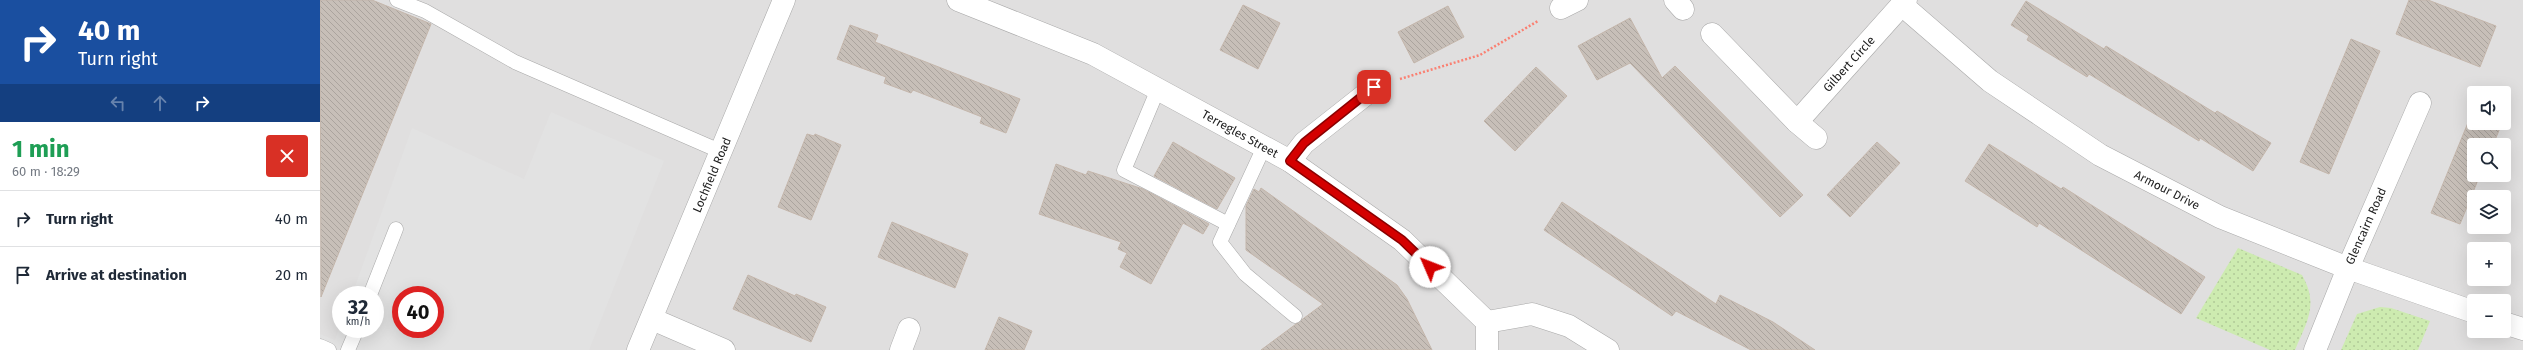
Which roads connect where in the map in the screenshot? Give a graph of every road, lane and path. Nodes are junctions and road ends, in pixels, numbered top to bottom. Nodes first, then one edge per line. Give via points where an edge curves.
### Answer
1 (397, 0) edge
2 (784, 0) edge
3 (958, 0) edge
4 (1904, 3) edge
5 (1569, 4) edge
6 (1712, 34) dead end
7 (1374, 87) joint
8 (1158, 89) junction
9 (2420, 103) dead end
10 (1797, 122) junction
11 (1816, 138) dead end
12 (1264, 147) junction
13 (722, 152) junction
14 (1290, 161) junction
15 (1228, 224) junction
16 (396, 228) dead end
17 (2348, 268) junction
18 (373, 286) edge
19 (2467, 310) edge
20 (1296, 316) dead end
21 (652, 319) junction
22 (1487, 322) junction
23 (2511, 325) edge
24 (909, 329) dead end
25 (2523, 329) edge
26 (353, 338) edge
27 (320, 346) edge
28 (329, 350) edge
29 (348, 350) edge
30 (638, 350) edge
31 (724, 350) edge
32 (901, 350) edge
33 (1487, 350) edge
34 (1608, 350) edge
35 (2315, 350) edge

1 - 13 lane via 426,11 515,62
2 - 13 street, Lochfield Road
3 - 8 street, Terregles Street via 1093,54
4 - 10 street, Gilbert Circle
4 - 17 street, Armour Drive via 1990,81 2100,155 2220,217
5 - 7 path via 1480,55
6 - 10 street
7 - 14 street via 1304,143
8 - 12 street, Terregles Street
8 - 15 lane via 1124,170
9 - 17 street, Glencairn Road
10 - 11 street
12 - 14 street, Terregles Street
12 - 15 lane
13 - 21 street, Lochfield Road
14 - 22 street, Terregles Street via 1402,240
15 - 20 lane via 1220,242 1245,274
16 - 18 lane
17 - 19 street, Armour Drive
17 - 35 street, Glencairn Road
21 - 30 street, Lochfield Road
21 - 31 street
22 - 33 street
22 - 34 street via 1532,314 1569,326
23 - 25 street
24 - 32 street
26 - 29 lane
27 - 28 lane

